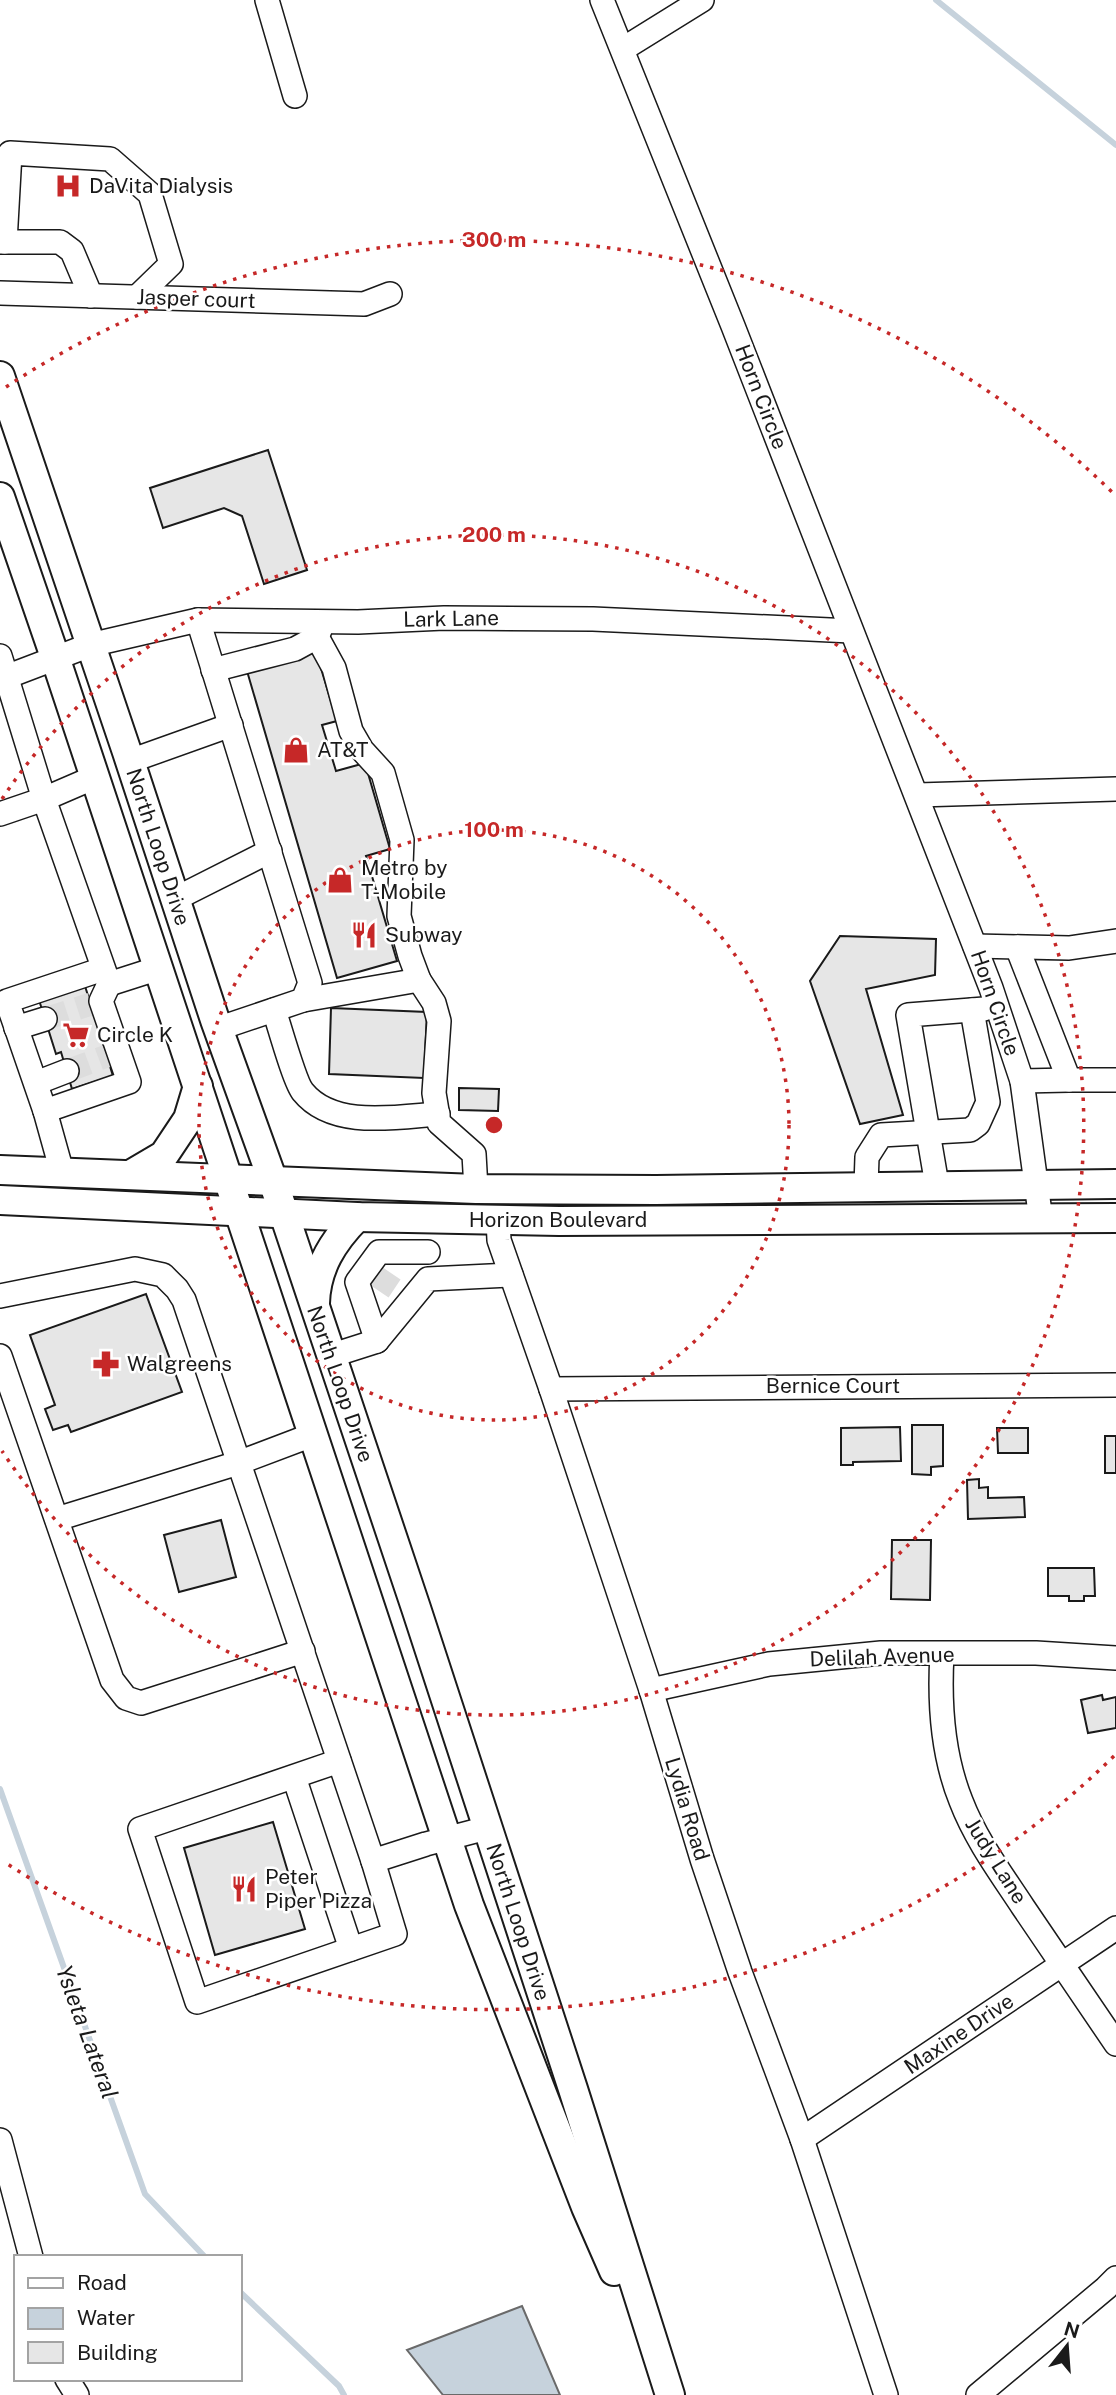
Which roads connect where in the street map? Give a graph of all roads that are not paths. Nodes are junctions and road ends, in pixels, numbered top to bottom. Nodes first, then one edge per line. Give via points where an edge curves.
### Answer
1 (267, 0) edge
2 (602, 0) edge
3 (702, 0) edge
4 (624, 49) junction
5 (295, 96) dead end
6 (2, 242) edge
7 (0, 293) edge
8 (390, 294) dead end
9 (91, 296) junction
10 (138, 297) junction
11 (0, 376) edge
12 (2, 512) edge
13 (198, 620) junction
14 (320, 629) junction
15 (851, 631) junction
16 (90, 645) junction
17 (55, 657) junction
18 (3, 666) edge
19 (213, 670) junction
20 (230, 725) junction
21 (130, 761) junction
22 (95, 777) junction
23 (1116, 789) edge
24 (918, 795) junction
25 (44, 799) junction
26 (0, 814) edge
27 (270, 850) junction
28 (175, 899) junction
29 (1116, 941) edge
30 (975, 946) junction
31 (1017, 947) junction
32 (159, 968) junction
33 (419, 980) junction
34 (101, 990) junction
35 (303, 1000) junction
36 (998, 1008) junction
37 (274, 1010) junction
38 (972, 1010) junction
39 (45, 1018) tunnel mouth
40 (16, 1028) junction
41 (218, 1029) junction
42 (67, 1071) tunnel mouth
43 (1069, 1080) junction
44 (1116, 1080) edge
45 (1022, 1081) junction
46 (36, 1083) junction
47 (198, 1086) junction
48 (45, 1111) junction
49 (438, 1114) junction
50 (927, 1133) junction
51 (0, 1170) edge
52 (62, 1172) junction
53 (130, 1175) junction
54 (229, 1179) junction
55 (273, 1181) junction
56 (1037, 1184) junction
57 (1116, 1184) edge
58 (937, 1185) junction
59 (866, 1186) junction
60 (475, 1189) junction
61 (0, 1200) edge
62 (237, 1211) junction
63 (283, 1213) junction
64 (357, 1217) junction
65 (427, 1218) junction
66 (1116, 1218) edge
67 (498, 1220) junction
68 (867, 1220) junction
69 (1041, 1220) junction
70 (418, 1252) junction
71 (511, 1275) junction
72 (428, 1279) junction
73 (379, 1291) junction
74 (0, 1296) edge
75 (315, 1310) junction
76 (377, 1341) junction
77 (0, 1356) edge
78 (330, 1356) junction
79 (1116, 1385) edge
80 (551, 1389) junction
81 (312, 1435) junction
82 (237, 1463) junction
83 (57, 1520) junction
84 (303, 1651) junction
85 (942, 1654) junction
86 (1116, 1658) edge
87 (650, 1690) junction
88 (339, 1761) junction
89 (294, 1777) junction
90 (487, 1828) junction
91 (446, 1838) junction
92 (373, 1861) junction
93 (1116, 1928) edge
94 (351, 1949) junction
95 (1062, 1964) junction
96 (1116, 2044) edge
97 (802, 2139) junction
98 (0, 2140) edge
99 (30, 2255) edge
100 (1113, 2287) edge
101 (669, 2395) edge
102 (886, 2395) edge
103 (978, 2395) edge

1 - 5 street
2 - 4 street, Horn Circle
3 - 4 street
4 - 15 street, Horn Circle
6 - 9 street via 60,242 72,251
6 - 10 street via 10,153 110,159 150,194 171,264
7 - 9 street, Jasper court
8 - 10 street, Jasper court via 364,304
9 - 10 street, Jasper court
11 - 16 main road, North Loop Drive
12 - 17 main road, North Loop Drive
13 - 14 street, Lark Lane
13 - 16 street, Lark Lane
13 - 19 street
14 - 15 street, Lark Lane via 444,618 593,619
14 - 19 street via 295,649
14 - 33 street via 351,731 383,772 402,839 399,916
15 - 24 street, Horn Circle
16 - 17 street, Lark Lane
16 - 21 main road, North Loop Drive
17 - 18 street, Lark Lane
17 - 22 main road, North Loop Drive
18 - 25 street
19 - 20 street
20 - 21 street
20 - 27 street
21 - 28 main road, North Loop Drive
22 - 25 street
22 - 32 main road, North Loop Drive
23 - 24 street
24 - 30 street, Horn Circle
25 - 26 street
25 - 34 street
27 - 28 street
27 - 35 street via 310,983
28 - 41 main road, North Loop Drive
29 - 31 street via 1069,948
30 - 31 street
30 - 36 street, Horn Circle
31 - 43 street
32 - 34 street
32 - 47 main road, North Loop Drive
33 - 35 street
33 - 49 street via 439,1021
34 - 40 street via 6,1001
34 - 48 street via 113,1054 129,1082
35 - 37 street
36 - 38 street
36 - 45 street, Horn Circle
37 - 41 street
37 - 49 street via 302,1091 330,1112 371,1119
38 - 50 street via 988,1102 970,1130
38 - 50 street via 908,1015
39 - 40 street
40 - 46 street
41 - 55 main road, North Loop Drive
42 - 46 street
43 - 44 street
43 - 45 street
45 - 56 street, Horn Circle
46 - 48 street
47 - 53 main road via 188,1119 164,1155
47 - 54 main road, North Loop Drive
48 - 52 street
49 - 60 street via 439,1123 474,1154
50 - 58 street
50 - 59 street via 881,1135 867,1157
51 - 52 main road, Horizon Boulevard
52 - 53 main road, Horizon Boulevard
53 - 54 main road, Horizon Boulevard
54 - 55 main road, Horizon Boulevard
54 - 62 main road, North Loop Drive
55 - 60 main road, Horizon Boulevard
55 - 63 main road, North Loop Drive
56 - 57 main road, Horizon Boulevard
56 - 58 main road, Horizon Boulevard
56 - 69 street, Horn Circle
58 - 59 main road, Horizon Boulevard
58 - 68 main road via 926,1200
59 - 60 main road, Horizon Boulevard
61 - 62 main road, Horizon Boulevard
62 - 63 main road, Horizon Boulevard
62 - 81 main road, North Loop Drive
63 - 64 main road, Horizon Boulevard
63 - 75 main road, North Loop Drive
64 - 65 main road, Horizon Boulevard
64 - 75 main road via 329,1250 319,1273
65 - 67 main road, Horizon Boulevard
65 - 70 street
66 - 69 main road, Horizon Boulevard
67 - 68 main road, Horizon Boulevard
67 - 71 street, Lydia Road via 499,1240
68 - 69 main road, Horizon Boulevard
70 - 72 street
70 - 73 street
70 - 73 street via 379,1252 357,1282
71 - 72 street
71 - 80 street, Lydia Road
72 - 76 street
73 - 76 street
74 - 82 street via 135,1269 163,1275 184,1300
75 - 78 main road, North Loop Drive
76 - 78 street
77 - 83 street
78 - 90 main road, North Loop Drive
79 - 80 street, Bernice Court
80 - 87 street, Lydia Road
81 - 82 street
81 - 91 main road, North Loop Drive
82 - 83 street
82 - 84 street
83 - 84 street via 112,1681 126,1698 141,1703
84 - 88 street
85 - 86 street, Delilah Avenue
85 - 87 street, Delilah Avenue via 817,1658
85 - 95 street, Judy Lane via 943,1732 960,1800 993,1863
87 - 97 street, Lydia Road via 727,1934
88 - 89 street
88 - 92 street
89 - 94 street
89 - 94 street via 140,1829 197,2002
90 - 91 street
90 - 101 main road, North Loop Drive
91 - 92 street
91 - 101 main road, North Loop Drive via 586,2207
92 - 94 street via 395,1934
93 - 95 street, Maxine Drive
95 - 96 street, Judy Lane
95 - 97 street, Maxine Drive
97 - 102 street, Lydia Road
98 - 99 street
100 - 103 street

